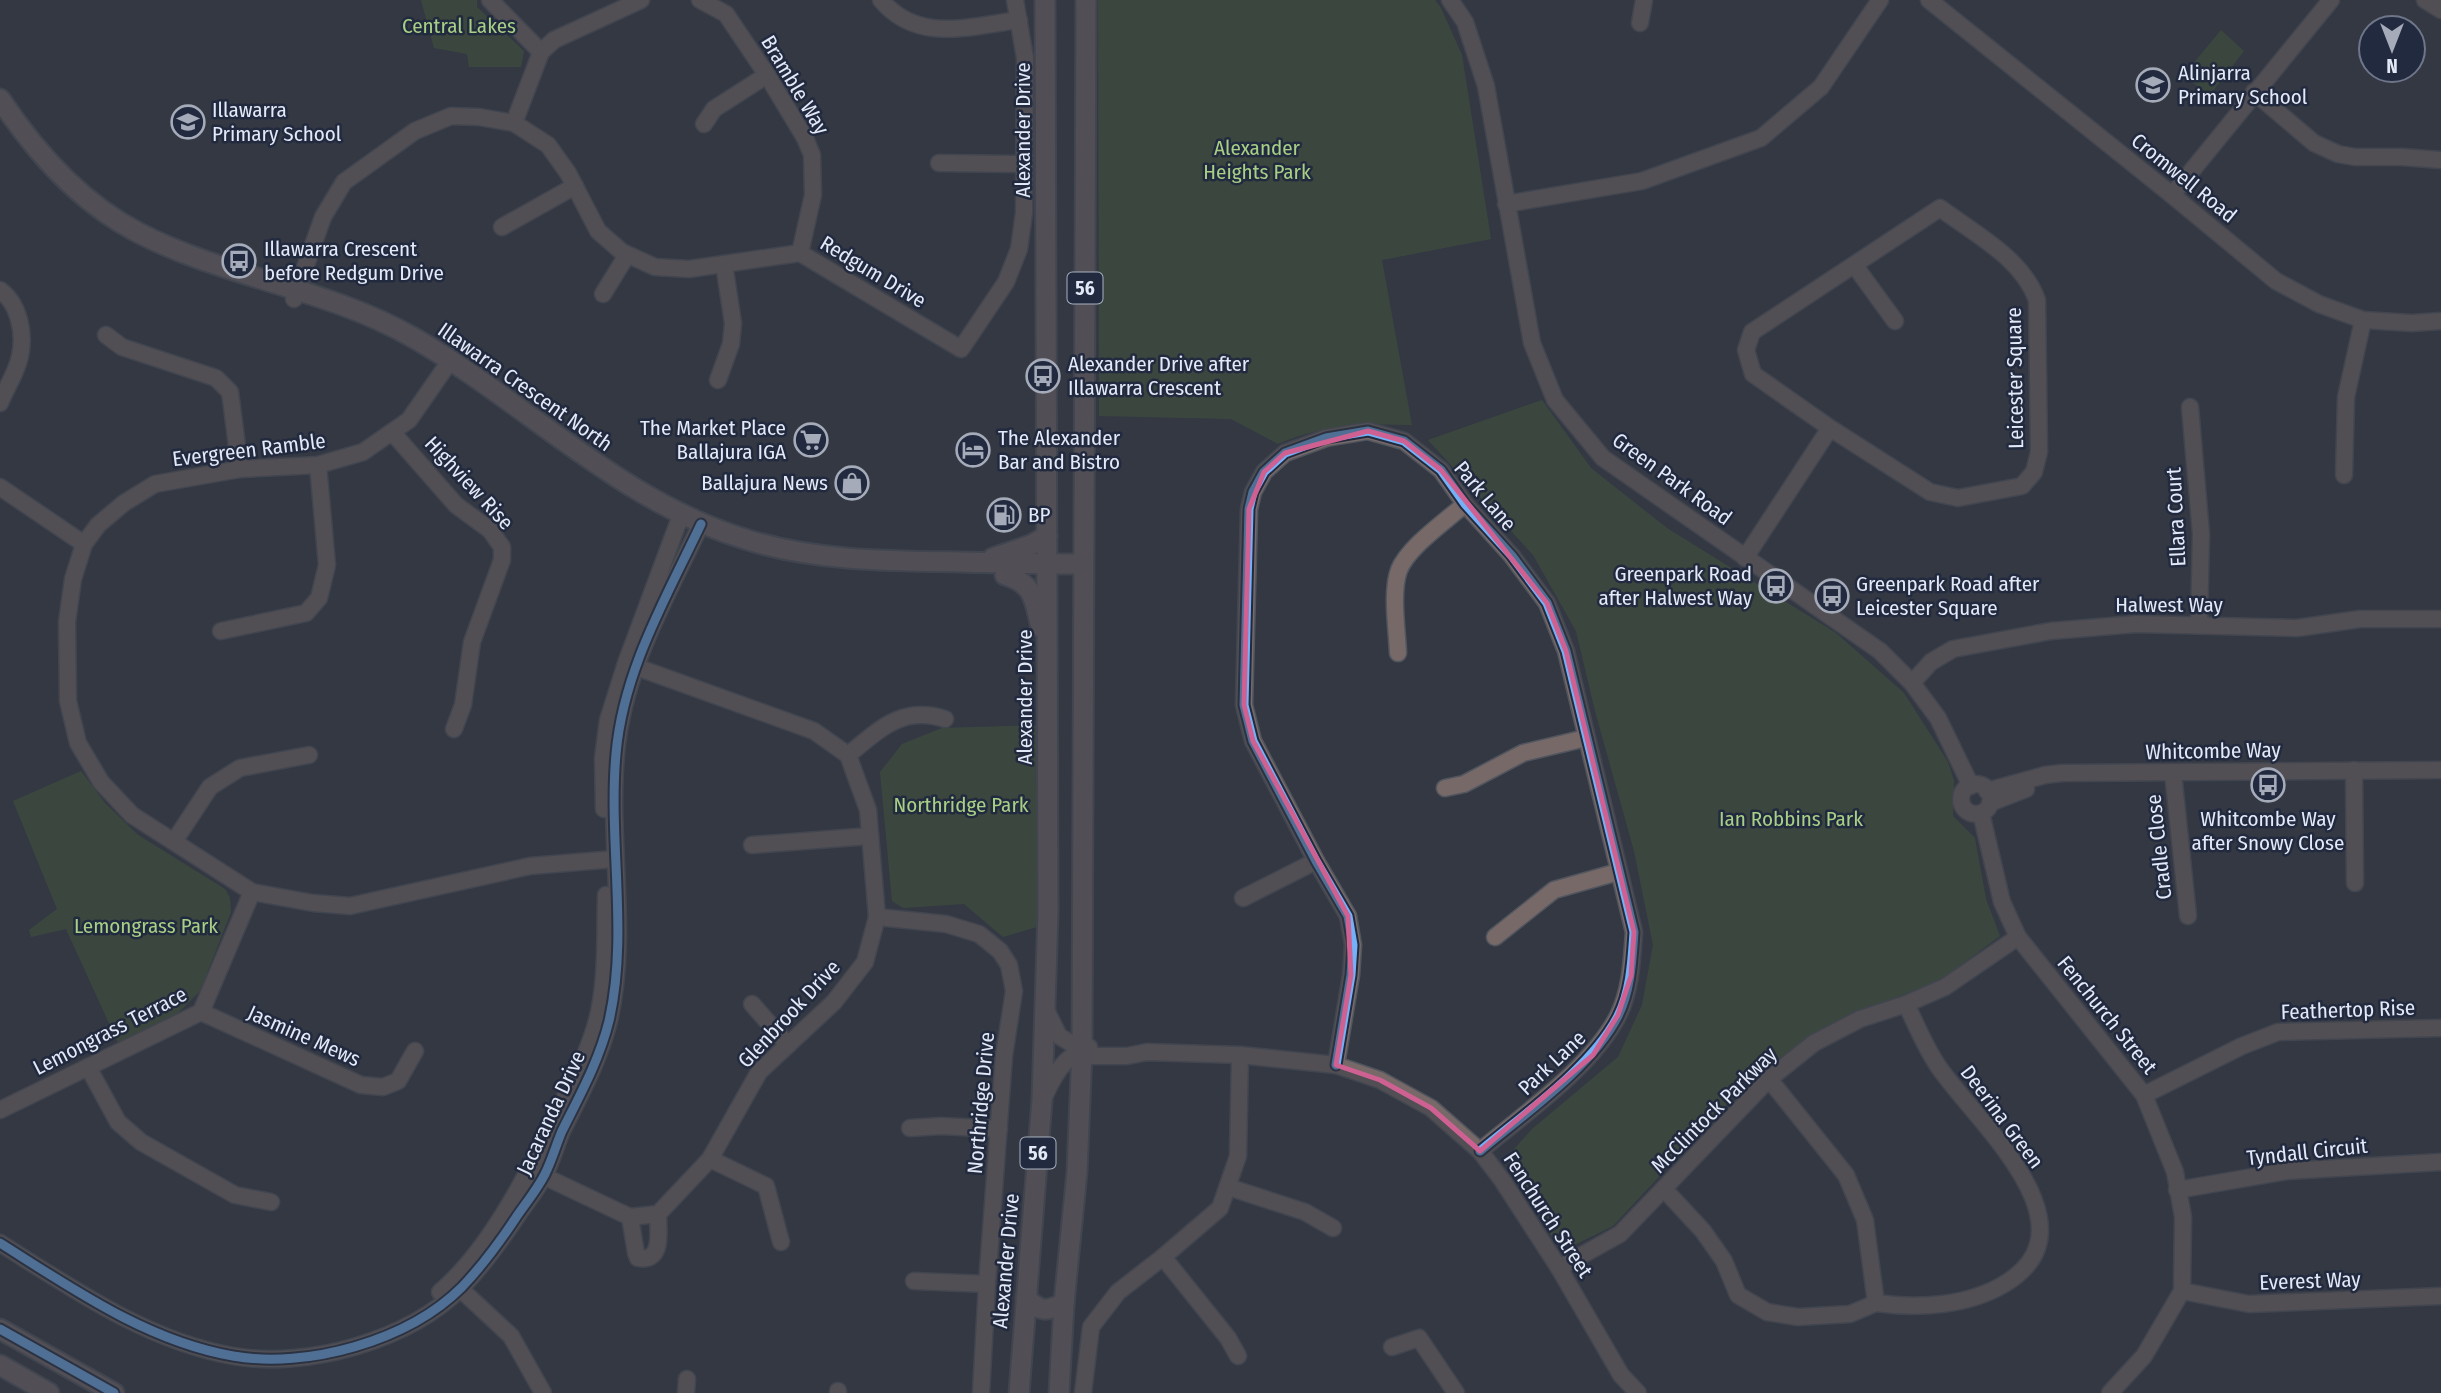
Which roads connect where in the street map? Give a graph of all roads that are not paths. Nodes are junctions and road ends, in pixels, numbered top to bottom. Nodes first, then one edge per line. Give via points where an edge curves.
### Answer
1 (490, 0) edge
2 (641, 0) edge
3 (700, 0) edge
4 (881, 0) edge
5 (1015, 0) edge
6 (1045, 0) edge
7 (1086, 0) edge
8 (1450, 0) edge
9 (1644, 0) edge
10 (1880, 0) edge
11 (1929, 0) edge
12 (2331, 0) edge
13 (2425, 0) edge
14 (2441, 9) edge
15 (1019, 20) junction
16 (1640, 23) dead end
17 (541, 52) junction
18 (767, 75) junction
19 (2254, 92) junction
20 (0, 99) edge
21 (0, 113) edge
22 (514, 123) junction
23 (704, 124) dead end
24 (2441, 160) edge
25 (939, 163) dead end
26 (1023, 163) junction
27 (575, 186) junction
28 (2172, 195) junction
29 (1506, 204) junction
30 (502, 228) dead end
31 (800, 253) junction
32 (627, 255) junction
33 (724, 264) junction
34 (1855, 266) junction
35 (0, 290) edge
36 (296, 294) junction
37 (603, 294) dead end
38 (2363, 320) junction
39 (1895, 321) dead end
40 (2441, 321) edge
41 (106, 335) dead end
42 (447, 365) junction
43 (718, 380) dead end
44 (0, 403) edge
45 (2190, 407) dead end
46 (1830, 428) junction
47 (392, 432) junction
48 (318, 465) junction
49 (240, 470) junction
50 (2344, 474) dead end
51 (0, 487) edge
52 (1465, 504) junction
53 (679, 519) junction
54 (699, 529) junction
55 (1047, 536) junction
56 (84, 544) junction
57 (1745, 558) junction
58 (969, 562) junction
59 (1047, 570) junction
60 (1083, 570) junction
61 (1005, 575) junction
62 (2441, 619) edge
63 (2199, 625) junction
64 (221, 631) dead end
65 (1047, 648) junction
66 (1398, 653) dead end
67 (631, 664) junction
68 (1912, 683) junction
69 (945, 719) dead end
70 (454, 729) dead end
71 (1586, 738) junction
72 (309, 755) dead end
73 (848, 755) junction
74 (2441, 770) edge
75 (2354, 775) junction
76 (2174, 778) junction
77 (2441, 781) edge
78 (1445, 788) dead end
79 (1982, 798) junction
80 (870, 836) junction
81 (174, 840) junction
82 (752, 845) dead end
83 (611, 859) junction
84 (1316, 861) junction
85 (1618, 873) junction
86 (2355, 883) dead end
87 (252, 892) junction
88 (1243, 898) dead end
89 (2188, 916) dead end
90 (877, 917) junction
91 (1495, 937) dead end
92 (2018, 937) junction
93 (752, 1004) dead end
94 (1906, 1004) junction
95 (1045, 1008) junction
96 (201, 1012) junction
97 (2441, 1028) edge
98 (788, 1045) junction
99 (1082, 1049) junction
100 (415, 1051) dead end
101 (1240, 1055) junction
102 (1336, 1065) junction
103 (88, 1067) junction
104 (1769, 1079) junction
105 (2144, 1095) junction
106 (1042, 1100) junction
107 (0, 1110) edge
108 (910, 1128) dead end
109 (999, 1129) junction
110 (1480, 1151) junction
111 (710, 1158) junction
112 (2441, 1163) edge
113 (537, 1173) junction
114 (1228, 1187) junction
115 (1664, 1189) junction
116 (2177, 1190) junction
117 (271, 1202) dead end
118 (658, 1214) junction
119 (630, 1217) junction
120 (1333, 1228) dead end
121 (0, 1232) edge
122 (782, 1242) dead end
123 (0, 1243) edge
124 (1163, 1257) junction
125 (1559, 1268) junction
126 (914, 1280) dead end
127 (987, 1284) junction
128 (456, 1285) junction
129 (2182, 1291) junction
130 (2441, 1296) edge
131 (1026, 1298) junction
132 (1064, 1303) junction
133 (1876, 1303) junction
134 (0, 1329) edge
135 (1392, 1347) dead end
136 (1238, 1356) dead end
137 (0, 1365) edge
138 (49, 1393) edge
139 (114, 1393) edge
140 (543, 1393) edge
141 (981, 1393) edge
142 (1019, 1393) edge
143 (1059, 1393) edge
144 (1083, 1393) edge
145 (1456, 1393) edge
146 (1638, 1393) edge
147 (2109, 1393) edge

1 - 17 street
2 - 17 street via 554,40
3 - 18 street, Bramble Way via 726,14
4 - 15 street via 902,20 926,28 945,30
5 - 15 street
6 - 55 main road, Alexander Drive / 56
7 - 60 main road, 56
8 - 29 street, Green Park Road via 1465,22 1486,86
9 - 16 street
10 - 29 street via 1821,87 1760,138 1642,181
11 - 28 street, Cromwell Road
12 - 19 street
13 - 14 street
15 - 26 street via 1025,58
17 - 22 street
18 - 23 street via 714,109
18 - 31 street, Bramble Way via 812,155 813,195
19 - 24 street via 2314,143 2338,154
19 - 28 street
20 - 36 main road, Illawarra Crescent North via 55,171 119,221 186,254
21 - 36 main road, Illawarra Crescent North via 56,183 134,239 178,259
22 - 27 street, Redgum Drive via 548,145
22 - 36 street, Redgum Drive via 451,116 415,131 345,182 323,217
25 - 26 street
26 - 31 street, Redgum Drive via 1019,249 1006,282 961,349
27 - 30 street
27 - 32 street, Redgum Drive via 598,231
28 - 38 street, Cromwell Road via 2276,281
29 - 57 street, Green Park Road via 1531,343 1555,400 1603,458
31 - 33 street, Redgum Drive
32 - 33 street, Redgum Drive via 655,267
32 - 37 street
33 - 43 street via 733,323
34 - 39 street
34 - 46 street, Leicester Square via 1752,332 1746,350 1753,374
34 - 46 street, Leicester Square via 1940,208 2015,264 2037,300 2039,452 2034,472 2022,486 1958,498 1930,492
35 - 44 street via 10,298 22,327 20,357
36 - 42 main road, Illawarra Crescent North
38 - 40 street, Cromwell Road
38 - 50 street via 2346,397
41 - 49 street via 122,347 216,378 230,392
42 - 47 street, Evergreen Ramble via 409,420
42 - 53 main road, Illawarra Crescent North via 620,495
45 - 63 street, Ellara Court via 2201,534
46 - 57 street
47 - 48 street, Evergreen Ramble via 363,452
47 - 70 street, Highview Rise via 456,505 490,530 502,547 502,560 472,642 463,705
48 - 49 street, Evergreen Ramble
48 - 64 street via 327,565 319,598 306,613
49 - 56 street, Evergreen Ramble via 155,484 124,503
51 - 56 street
52 - 66 street via 1399,568 1395,585
52 - 71 street, Park Lane via 1546,603 1566,651
52 - 84 street, Park Lane via 1441,470 1404,441 1368,431 1326,438 1285,453 1264,472 1254,492 1249,509 1244,705 1254,741
53 - 54 main road, Illawarra Crescent North
53 - 67 street, Jacaranda Drive
54 - 58 main road, Illawarra Crescent North via 792,551 894,562
54 - 61 main road, Illawarra Crescent North via 746,551 840,570
54 - 67 street, Jacaranda Drive
55 - 58 main road via 1003,555
55 - 59 main road, Alexander Drive / 56
56 - 81 street, Evergreen Ramble via 72,579 67,622 68,701 78,743 101,782 132,815
57 - 68 street, Green Park Road via 1880,651
58 - 59 main road, Illawarra Crescent North
59 - 60 main road, Illawarra Crescent North
59 - 61 main road, Illawarra Crescent North
59 - 65 main road, Alexander Drive / 56
60 - 99 main road, 56
61 - 65 main road via 1029,590
62 - 63 street, Halwest Way via 2360,620 2297,628
63 - 68 street, Halwest Way via 2137,624 2051,631 1953,649 1931,662
65 - 95 main road, Alexander Drive / 56
67 - 73 street via 814,731
67 - 83 street, Jacaranda Drive via 608,720 603,758
68 - 79 street, Green Park Road via 1938,718
69 - 73 street via 918,714 893,720
71 - 78 street via 1523,753 1464,784
71 - 85 street, Park Lane
72 - 81 street via 240,768 210,787
73 - 80 street, Glenbrook Drive via 868,810
74 - 75 street, Whitcombe Way
75 - 76 street, Whitcombe Way
75 - 77 street, Whitcombe Way
75 - 86 street
76 - 79 street, Whitcombe Way via 2049,784
76 - 89 street, Cradle Close
79 - 92 street, Fenchurch Street via 2002,902
80 - 82 street
80 - 90 street, Glenbrook Drive
81 - 87 street, Evergreen Ramble
83 - 87 street, Evergreen Ramble via 530,866 350,906
83 - 113 street, Jacaranda Drive via 598,1014
84 - 88 street
84 - 102 street, Park Lane via 1348,916 1353,945
85 - 91 street via 1554,890
85 - 110 street, Park Lane via 1634,932 1631,976 1618,1015 1593,1055
87 - 96 street, Lemongrass Terrace
90 - 98 street, Glenbrook Drive via 866,962 834,1002
90 - 109 street, Northridge Drive via 946,924 979,934 1009,965 1014,991
92 - 94 street, McClintock Parkway via 1945,988
92 - 105 street, Fenchurch Street
93 - 98 street
94 - 104 street, McClintock Parkway via 1860,1019 1814,1043
94 - 133 street, Deerina Green via 1937,1065 2018,1169 2041,1219 2041,1238 2020,1274 1977,1297 1898,1306
95 - 99 street, Fenchurch Street via 1059,1036
95 - 106 main road, Alexander Drive / 56
96 - 100 street, Jasmine Mews via 361,1085 383,1087 398,1081
96 - 103 street, Lemongrass Terrace
97 - 105 street, Feathertop Rise via 2278,1032
98 - 111 street, Glenbrook Drive via 759,1072
99 - 101 street, Fenchurch Street via 1092,1056 1146,1052
99 - 106 street via 1064,1062
99 - 132 main road, 56 via 1077,1172
101 - 102 street, Fenchurch Street
101 - 114 street via 1238,1156
102 - 110 street, Fenchurch Street via 1380,1080 1430,1108
103 - 107 street, Lemongrass Terrace
103 - 117 street via 118,1122 141,1142 235,1195
104 - 115 street, McClintock Parkway
104 - 133 street via 1846,1175 1865,1220
105 - 116 street, Fenchurch Street via 2175,1172
106 - 131 main road, Alexander Drive / 56
108 - 109 street
109 - 127 street, Northridge Drive
110 - 125 street, Fenchurch Street
111 - 118 street, Glenbrook Drive
111 - 122 street via 766,1186
112 - 116 street, Tyndall Circuit via 2287,1171
113 - 119 street
113 - 128 street, Jacaranda Drive
114 - 120 street via 1305,1212
114 - 124 street via 1220,1208
115 - 125 street, McClintock Parkway via 1620,1234
115 - 133 street via 1724,1261 1738,1295 1766,1312 1798,1317 1850,1314
116 - 129 street, Fenchurch Street via 2183,1217
118 - 119 street
118 - 119 street via 658,1248 646,1260 636,1253
121 - 128 street, Jacaranda Drive via 85,1287 139,1315 214,1343 264,1350 311,1349 367,1335
123 - 128 street, Jacaranda Drive via 128,1321 206,1349 258,1359 312,1357 367,1343 424,1315
124 - 136 street
124 - 144 street via 1118,1292 1091,1328
125 - 146 street, Fenchurch Street via 1621,1375
126 - 127 street
127 - 141 street, Northridge Drive
128 - 140 street via 511,1336
129 - 130 street, Everest Way via 2249,1304
129 - 147 street, Fenchurch Street via 2144,1356
131 - 132 main road via 1038,1310
131 - 142 main road, Alexander Drive / 56
132 - 143 main road, 56
134 - 139 main road
135 - 145 street via 1419,1338
137 - 138 main road

